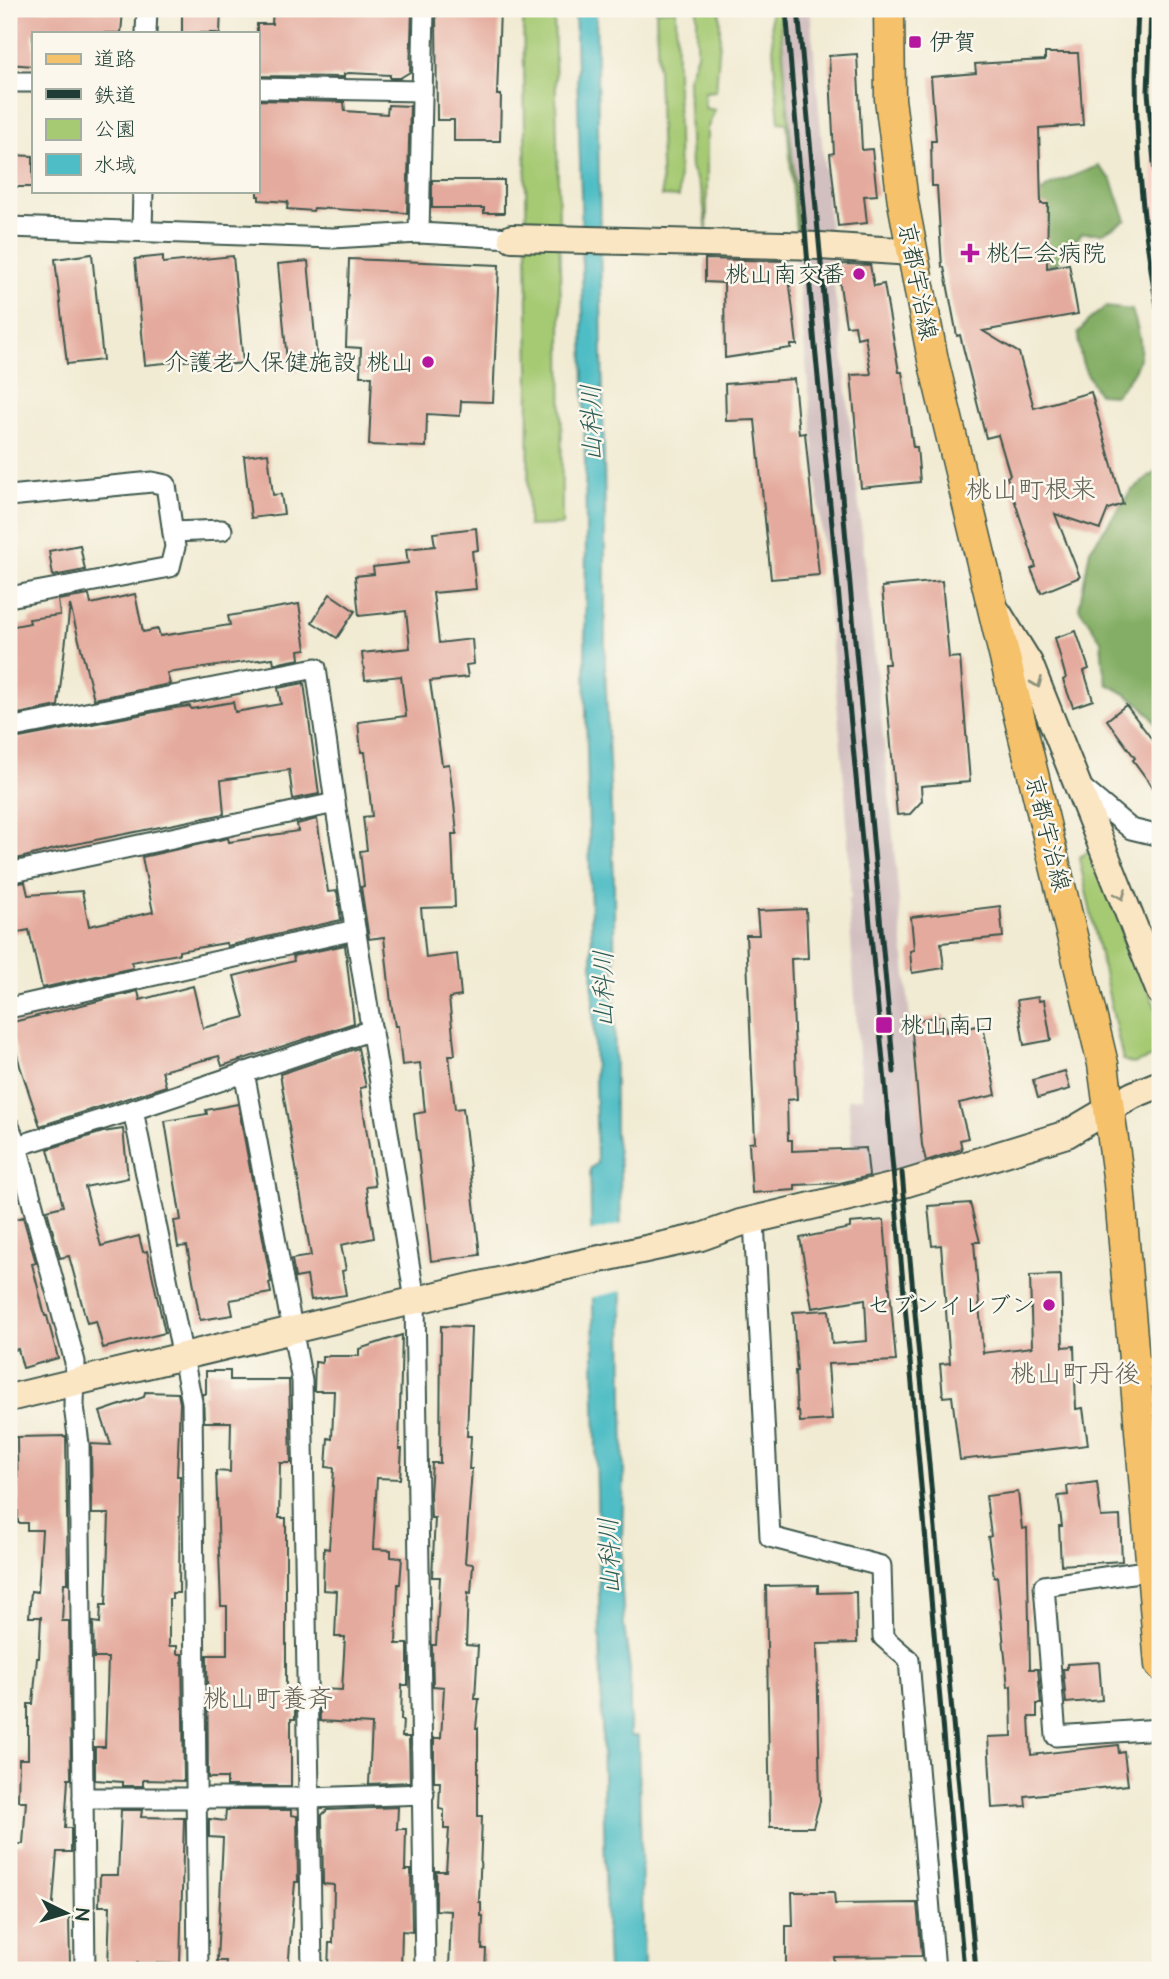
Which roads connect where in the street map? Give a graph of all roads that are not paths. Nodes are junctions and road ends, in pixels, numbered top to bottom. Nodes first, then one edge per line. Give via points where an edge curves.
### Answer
1 (147, 9) edge
2 (424, 9) edge
3 (889, 9) edge
4 (146, 32) edge
5 (9, 82) edge
6 (32, 82) edge
7 (259, 88) edge
8 (422, 91) junction
9 (143, 192) edge
10 (9, 227) edge
11 (142, 231) junction
12 (419, 233) junction
13 (512, 238) joint
14 (912, 252) junction
15 (9, 496) edge
16 (222, 530) dead end
17 (173, 532) junction
18 (9, 597) edge
19 (992, 603) junction
20 (9, 728) edge
21 (1077, 783) junction
22 (335, 803) junction
23 (1160, 836) edge
24 (9, 873) edge
25 (355, 930) junction
26 (1160, 992) edge
27 (9, 1008) edge
28 (372, 1030) junction
29 (244, 1072) junction
30 (1160, 1084) edge
31 (1110, 1108) junction
32 (132, 1110) junction
33 (9, 1126) edge
34 (17, 1146) junction
35 (754, 1220) junction
36 (415, 1300) junction
37 (292, 1329) junction
38 (182, 1355) junction
39 (76, 1382) junction
40 (9, 1398) edge
41 (1152, 1570) junction
42 (1160, 1665) edge
43 (1160, 1729) edge
44 (424, 1794) junction
45 (197, 1796) junction
46 (83, 1798) junction
47 (309, 1798) junction
48 (85, 1970) edge
49 (198, 1970) edge
50 (312, 1970) edge
51 (425, 1970) edge
52 (935, 1970) edge

1 - 4 street
2 - 8 street
3 - 14 main road, 京都宇治線 via 890,99
5 - 6 street
7 - 8 street
8 - 12 street
9 - 11 street
10 - 11 street
11 - 12 street via 333,237
12 - 13 street
13 - 14 street
14 - 19 main road, 京都宇治線 via 933,360
15 - 17 street via 152,482 166,485
16 - 17 street
17 - 18 street via 170,567
19 -> 21 street via 1029,663
19 - 31 main road, 京都宇治線
20 - 22 street via 316,668
21 - 23 street via 1130,829
21 -> 26 street
22 - 24 street
22 - 25 street
25 - 27 street
25 - 28 street
28 - 29 street
28 - 36 street
29 - 32 street
29 - 37 street
30 - 31 street
31 - 35 street via 1067,1134 904,1184
31 - 41 main road, 京都宇治線
32 - 34 street
32 - 38 street
33 - 34 street
34 - 39 street via 75,1362
35 - 36 street via 701,1237
35 - 52 street via 770,1537 881,1566 883,1637 909,1660
36 - 37 street
36 - 44 street
37 - 38 street
37 - 47 street via 302,1381
38 - 39 street
38 - 45 street via 192,1402
39 - 40 street
39 - 46 street
41 - 42 main road, 京都宇治線
41 - 43 street via 1044,1586 1056,1736
44 - 47 street
44 - 51 street
45 - 46 street
45 - 47 street
45 - 49 street
46 - 48 street
47 - 50 street

